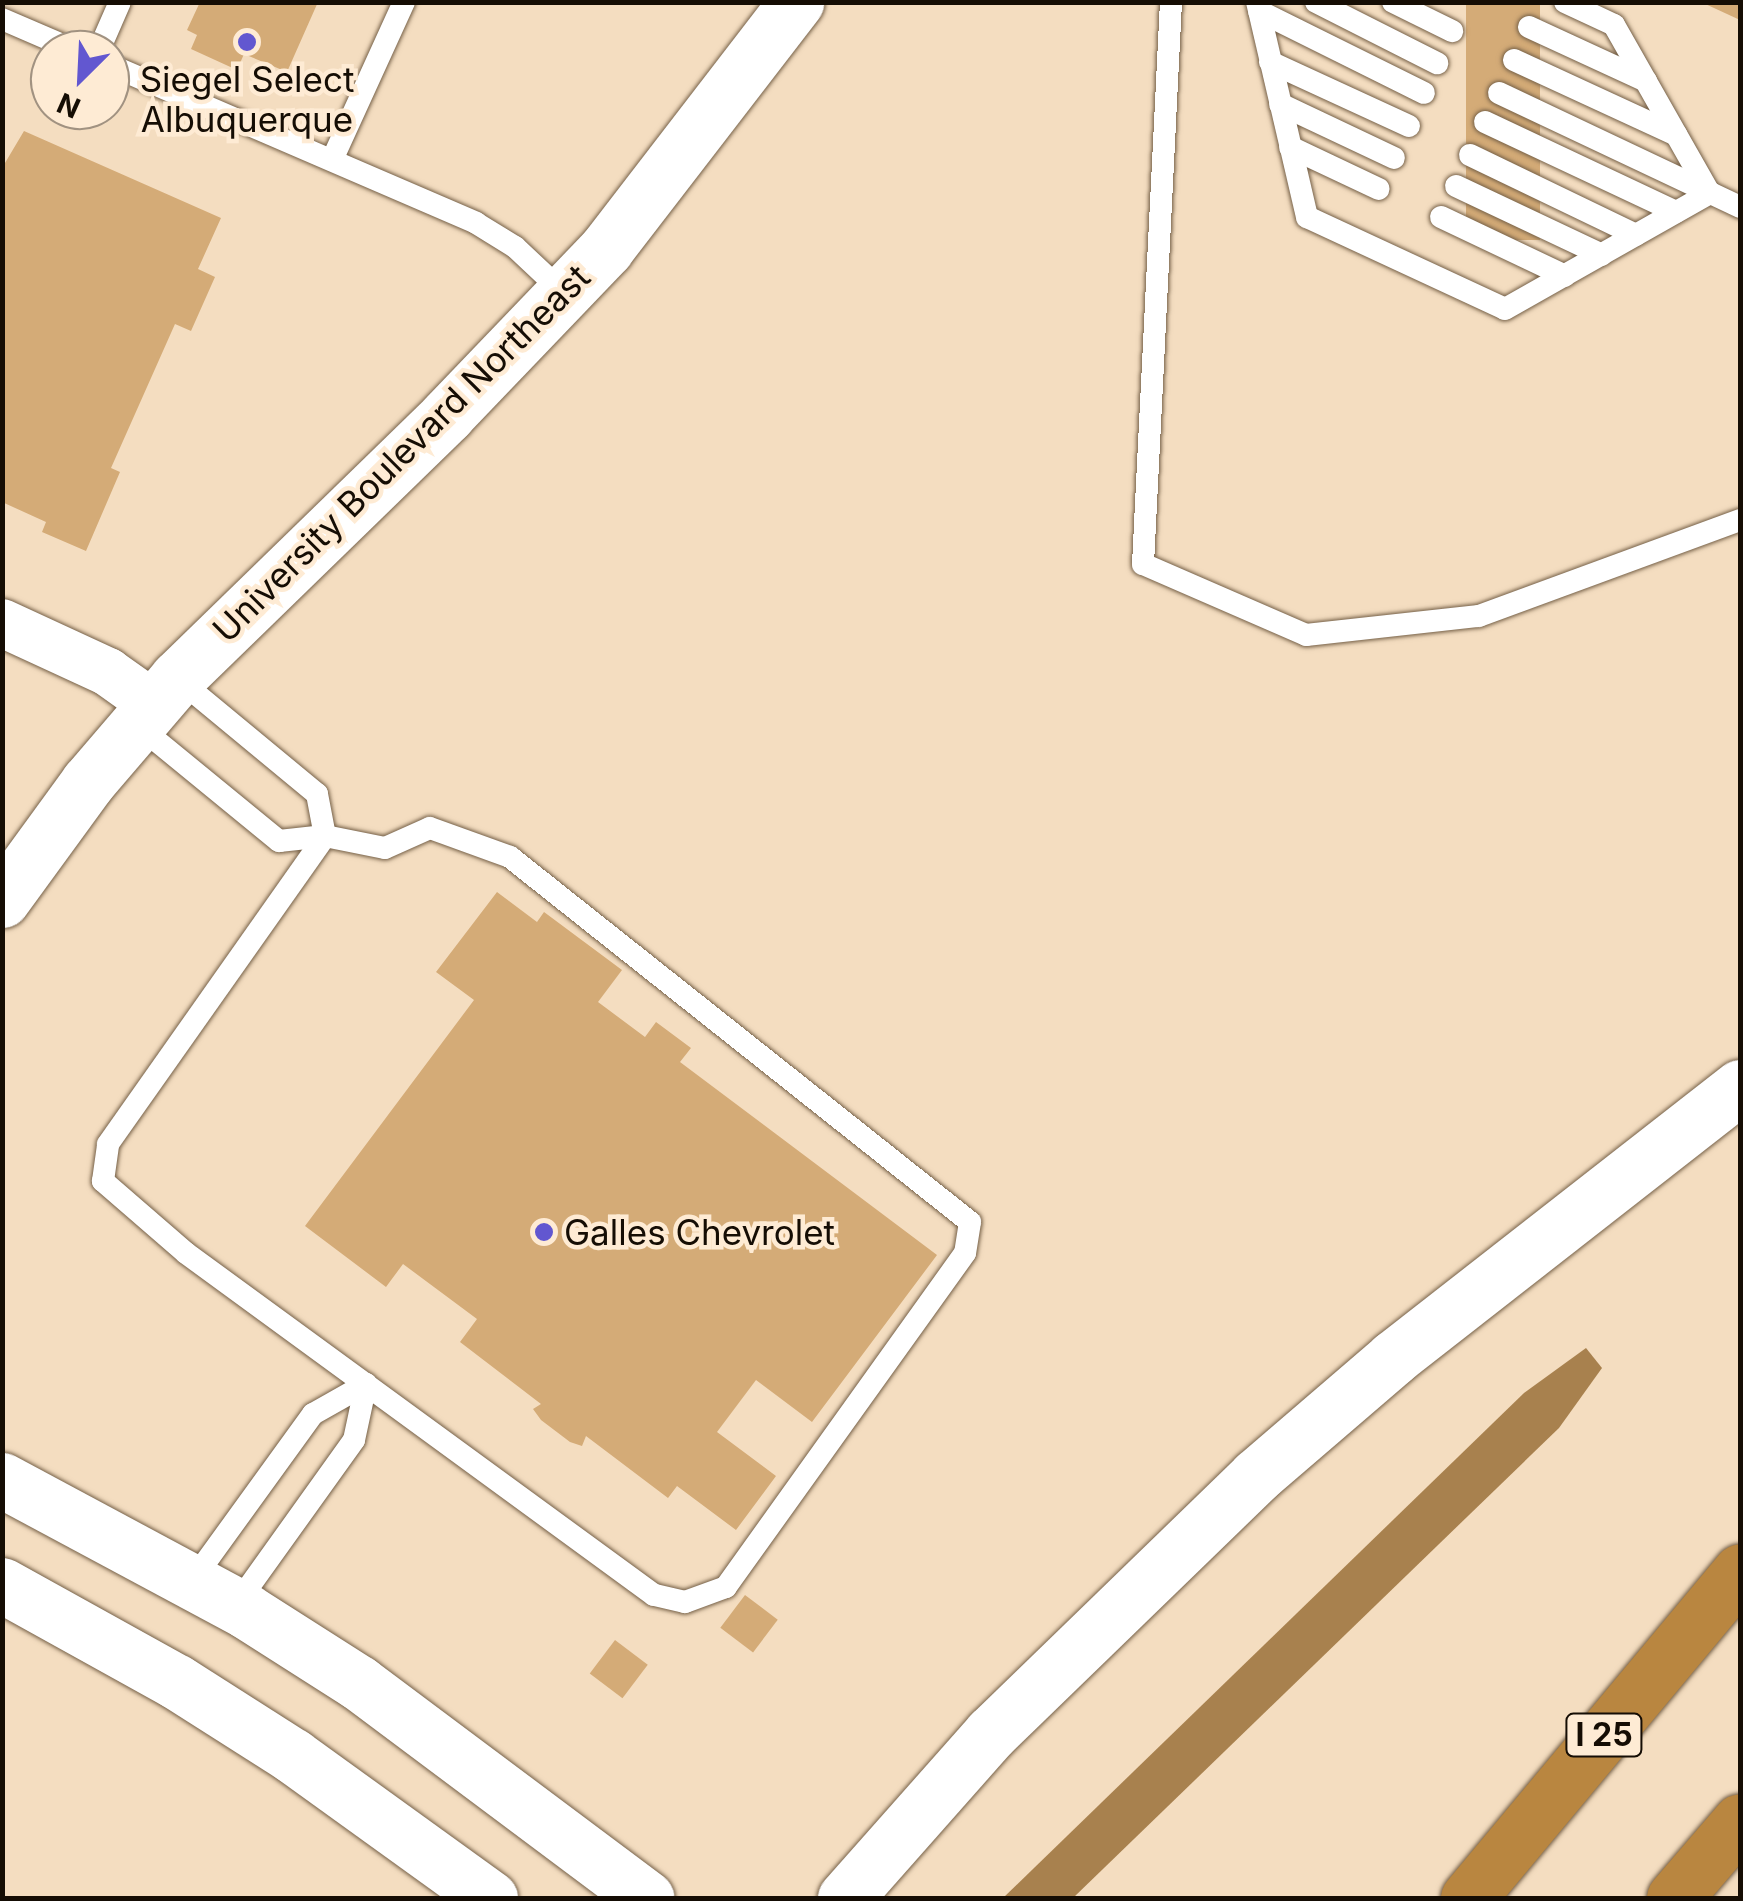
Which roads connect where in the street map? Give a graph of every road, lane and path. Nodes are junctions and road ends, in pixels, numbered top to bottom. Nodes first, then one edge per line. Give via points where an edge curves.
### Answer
1 (120, 2) edge
2 (404, 2) edge
3 (796, 2) edge
4 (1171, 2) edge
5 (1316, 2) edge
6 (1393, 2) edge
7 (1565, 2) edge
8 (1258, 7) edge
9 (2, 19) edge
10 (1529, 27) dead end
11 (108, 30) edge
12 (30, 31) edge
13 (1452, 31) dead end
14 (1514, 60) dead end
15 (1270, 62) junction
16 (1438, 63) dead end
17 (130, 74) edge
18 (1646, 81) junction
19 (1424, 93) dead end
20 (1498, 93) dead end
21 (1280, 104) junction
22 (1485, 122) dead end
23 (1409, 126) dead end
24 (1676, 135) junction
25 (1290, 147) junction
26 (1470, 155) dead end
27 (1394, 158) dead end
28 (332, 160) junction
29 (1456, 186) dead end
30 (1379, 189) dead end
31 (1710, 193) junction
32 (1740, 207) edge
33 (1676, 212) junction
34 (1441, 218) dead end
35 (1636, 236) junction
36 (1602, 255) junction
37 (1566, 276) junction
38 (565, 294) junction
39 (1740, 520) edge
40 (2, 623) edge
41 (155, 702) junction
42 (325, 836) junction
43 (2, 900) edge
44 (1740, 1086) edge
45 (366, 1384) junction
46 (2, 1480) edge
47 (1740, 1572) edge
48 (2, 1585) edge
49 (214, 1593) junction
50 (2, 1601) edge
51 (58, 1613) junction
52 (1740, 1821) edge
53 (490, 1898) edge
54 (646, 1898) edge
55 (845, 1898) edge
56 (1468, 1898) edge
57 (1674, 1898) edge

1 - 11 lane
2 - 28 lane
3 - 38 main road, University Boulevard Northeast via 680,161
4 - 39 lane via 1143,564 1306,635 1479,616
5 - 16 lane
6 - 13 lane
7 - 18 lane via 1614,25
8 - 15 lane
8 - 19 lane
9 - 12 lane
10 - 18 lane
14 - 24 lane
15 - 21 lane
15 - 23 lane
17 - 28 lane
18 - 24 lane
20 - 31 lane
21 - 25 lane
21 - 27 lane
22 - 33 lane
24 - 31 lane
25 - 30 lane
25 - 37 lane via 1306,217 1505,309
26 - 35 lane
28 - 38 lane via 476,223 515,247
29 - 36 lane
31 - 32 lane
31 - 33 lane
33 - 35 lane
34 - 37 lane
35 - 36 lane
36 - 37 lane
38 - 41 main road, University Boulevard Northeast
40 - 41 street via 108,672
41 - 42 lane via 317,794
41 - 42 lane via 280,841
41 - 43 main road, University Boulevard Northeast
42 - 45 lane via 108,1144 103,1181 141,1219
42 - 45 lane via 384,848 430,828 510,857 970,1222 965,1253 726,1586 685,1602 654,1595
44 - 55 main road via 1392,1358 1256,1476 990,1732
45 - 49 lane via 354,1440
45 - 49 lane via 313,1414
46 - 49 main road
47 - 56 highway, I 25
48 - 51 main road
49 - 54 main road via 359,1683
50 - 51 main road
51 - 53 main road via 294,1756
52 - 57 highway

